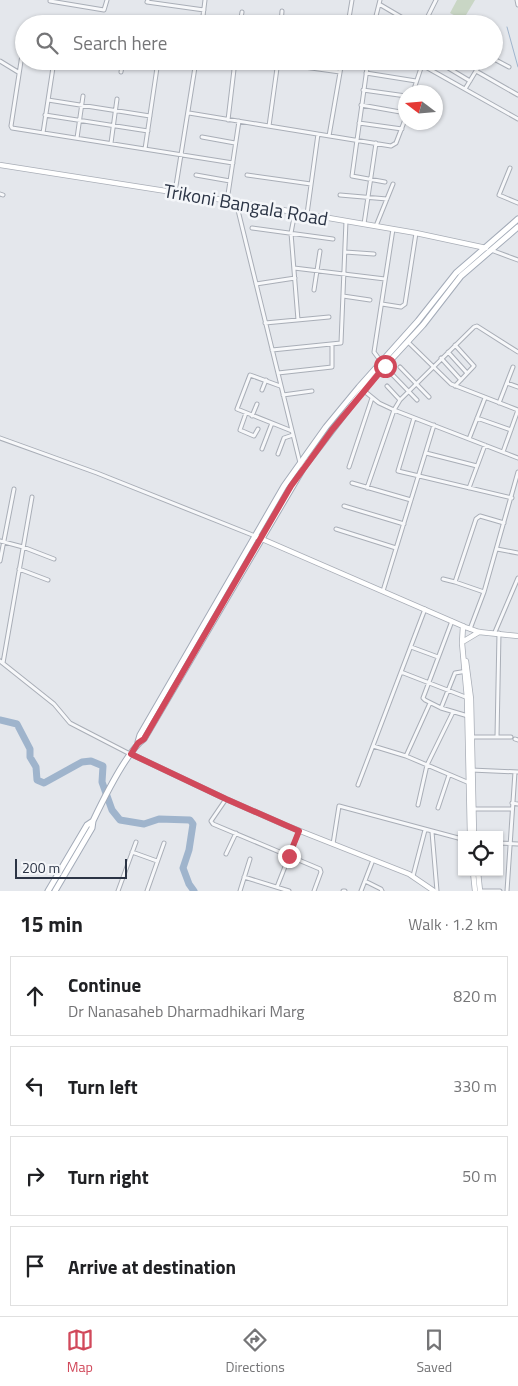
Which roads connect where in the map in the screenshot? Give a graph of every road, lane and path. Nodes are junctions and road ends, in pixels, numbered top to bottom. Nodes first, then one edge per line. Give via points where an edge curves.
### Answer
1 (107, 0) edge
2 (148, 0) edge
3 (206, 0) edge
4 (352, 0) edge
5 (436, 0) edge
6 (517, 0) edge
7 (50, 1) edge
8 (380, 2) edge
9 (518, 5) edge
10 (204, 10) junction
11 (282, 11) dead end
12 (242, 12) dead end
13 (203, 15) edge
14 (242, 15) edge
15 (282, 15) edge
16 (349, 15) edge
17 (377, 15) edge
18 (400, 15) edge
19 (428, 15) edge
20 (0, 61) edge
21 (503, 64) edge
22 (509, 67) dead end
23 (53, 70) edge
24 (157, 70) edge
25 (195, 70) edge
26 (234, 70) edge
27 (277, 70) edge
28 (326, 70) edge
29 (366, 70) edge
30 (420, 70) edge
31 (431, 70) edge
32 (452, 70) edge
33 (476, 71) joint
34 (18, 72) joint
35 (340, 72) joint
36 (366, 73) junction
37 (416, 81) junction
38 (470, 81) junction
39 (415, 85) edge
40 (465, 89) junction
41 (364, 90) junction
42 (398, 95) edge
43 (518, 95) edge
44 (83, 96) dead end
45 (117, 99) dead end
46 (48, 100) junction
47 (82, 105) junction
48 (361, 105) junction
49 (116, 111) junction
50 (398, 112) edge
51 (189, 113) junction
52 (46, 116) junction
53 (150, 116) junction
54 (518, 119) edge
55 (80, 120) junction
56 (228, 120) junction
57 (239, 121) junction
58 (359, 122) junction
59 (113, 126) junction
60 (270, 126) junction
61 (398, 128) edge
62 (401, 130) edge
63 (148, 131) junction
64 (43, 132) junction
65 (318, 134) junction
66 (329, 136) junction
67 (202, 137) dead end
68 (77, 138) junction
69 (356, 140) junction
70 (111, 143) junction
71 (235, 143) junction
72 (376, 143) junction
73 (145, 148) junction
74 (181, 154) junction
75 (233, 163) junction
76 (0, 165) edge
77 (510, 168) dead end
78 (247, 174) dead end
79 (196, 175) dead end
80 (370, 180) junction
81 (230, 181) junction
82 (385, 182) dead end
83 (311, 184) junction
84 (393, 184) dead end
85 (175, 192) junction
86 (340, 195) dead end
87 (368, 198) junction
88 (387, 200) junction
89 (227, 201) junction
90 (236, 202) junction
91 (518, 202) edge
92 (295, 212) junction
93 (307, 214) junction
94 (518, 219) edge
95 (346, 221) junction
96 (364, 224) junction
97 (376, 226) junction
98 (518, 227) edge
99 (252, 228) dead end
100 (393, 229) junction
101 (291, 233) junction
102 (416, 233) junction
103 (333, 239) dead end
104 (484, 247) junction
105 (491, 250) junction
106 (320, 251) dead end
107 (345, 252) junction
108 (374, 254) dead end
109 (518, 260) edge
110 (294, 268) junction
111 (317, 271) junction
112 (344, 274) junction
113 (294, 278) junction
114 (385, 279) junction
115 (256, 284) junction
116 (314, 290) dead end
117 (343, 296) junction
118 (370, 300) dead end
119 (382, 304) junction
120 (329, 317) dead end
121 (298, 320) junction
122 (266, 323) junction
123 (408, 341) junction
124 (332, 345) junction
125 (455, 345) junction
126 (272, 350) junction
127 (448, 352) junction
128 (518, 352) edge
129 (442, 358) junction
130 (383, 364) junction
131 (433, 366) junction
132 (400, 367) dead end
133 (513, 367) dead end
134 (278, 373) junction
135 (467, 373) junction
136 (266, 380) junction
137 (461, 380) junction
138 (507, 382) junction
139 (416, 384) junction
140 (281, 386) junction
141 (387, 386) dead end
142 (455, 386) junction
143 (518, 387) edge
144 (361, 389) junction
145 (262, 390) dead end
146 (312, 391) dead end
147 (408, 391) junction
148 (283, 395) junction
149 (429, 397) dead end
150 (485, 397) junction
151 (372, 398) junction
152 (400, 400) junction
153 (417, 400) dead end
154 (500, 403) junction
155 (257, 404) dead end
156 (394, 410) junction
157 (246, 413) junction
158 (252, 416) junction
159 (414, 418) junction
160 (477, 418) junction
161 (272, 423) junction
162 (434, 426) junction
163 (258, 429) dead end
164 (511, 430) junction
165 (293, 433) junction
166 (0, 438) edge
167 (468, 439) junction
168 (485, 445) junction
169 (262, 450) dead end
170 (503, 452) junction
171 (426, 453) junction
172 (278, 454) dead end
173 (518, 458) edge
174 (302, 465) junction
175 (477, 466) junction
176 (349, 467) dead end
177 (518, 472) edge
178 (419, 476) junction
179 (352, 483) dead end
180 (367, 488) junction
181 (469, 488) junction
182 (14, 489) dead end
183 (32, 497) dead end
184 (512, 498) junction
185 (411, 500) junction
186 (344, 506) dead end
187 (504, 523) junction
188 (404, 524) junction
189 (336, 529) dead end
190 (258, 537) junction
191 (2, 541) edge
192 (23, 547) junction
193 (396, 548) junction
194 (496, 549) junction
195 (518, 553) edge
196 (54, 559) dead end
197 (0, 561) edge
198 (20, 569) junction
199 (518, 578) edge
200 (443, 579) dead end
201 (48, 580) dead end
202 (455, 582) junction
203 (383, 591) junction
204 (484, 592) junction
205 (425, 610) junction
206 (452, 621) junction
207 (466, 627) junction
208 (479, 632) junction
209 (497, 633) junction
210 (518, 636) edge
211 (464, 641) junction
212 (411, 647) junction
213 (438, 657) junction
214 (1, 662) edge
215 (466, 671) junction
216 (401, 672) junction
217 (428, 683) junction
218 (448, 691) junction
219 (469, 699) junction
220 (430, 703) junction
221 (441, 708) junction
222 (453, 712) junction
223 (469, 716) junction
224 (469, 737) junction
225 (497, 737) junction
226 (515, 739) edge
227 (373, 746) junction
228 (131, 754) junction
229 (406, 756) junction
230 (427, 766) junction
231 (469, 770) junction
232 (516, 772) edge
233 (449, 775) junction
234 (467, 782) junction
235 (358, 785) dead end
236 (226, 799) junction
237 (512, 803) junction
238 (518, 804) edge
239 (418, 805) dead end
240 (438, 808) dead end
241 (473, 809) junction
242 (512, 809) junction
243 (93, 821) junction
244 (424, 830) junction
245 (299, 831) junction
246 (470, 831) edge
247 (474, 831) edge
248 (432, 832) junction
249 (236, 833) junction
250 (458, 838) edge
251 (136, 842) dead end
252 (164, 843) dead end
253 (503, 843) edge
254 (333, 844) junction
255 (510, 844) junction
256 (518, 844) edge
257 (132, 852) junction
258 (226, 854) dead end
259 (289, 856) junction
260 (250, 859) dead end
261 (373, 860) junction
262 (157, 861) junction
263 (413, 876) junction
264 (473, 876) edge
265 (478, 876) edge
266 (244, 878) junction
267 (365, 882) junction
268 (277, 888) junction
269 (48, 891) edge
270 (55, 891) edge
271 (118, 891) edge
272 (147, 891) edge
273 (240, 891) edge
274 (288, 891) edge
275 (314, 891) edge
276 (361, 891) edge
277 (382, 891) edge
278 (433, 891) edge
279 (475, 891) edge
280 (480, 891) edge
281 (500, 891) edge
282 (507, 891) edge

1 - 7 street via 104,10
2 - 10 street
3 - 10 street
4 - 16 street
5 - 19 street
6 - 9 street
8 - 17 street
8 - 18 street
10 - 13 street
11 - 15 street
12 - 14 street
20 - 34 street
21 - 22 street
23 - 46 street
24 - 53 street
25 - 51 street
26 - 56 street
27 - 60 street
28 - 35 street
29 - 36 street
30 - 37 street
31 - 40 street
32 - 38 street
33 - 38 street
33 - 43 street
34 - 64 street via 11,127
35 - 66 street
36 - 37 street
36 - 41 street
37 - 39 street
38 - 40 street
40 - 54 street
41 - 42 street
41 - 48 street
44 - 47 street
45 - 49 street
46 - 47 street
46 - 52 street
47 - 49 street
47 - 55 street
48 - 50 street
48 - 58 street
49 - 53 street
49 - 59 street
51 - 56 street
51 - 74 street
52 - 55 street
52 - 64 street
53 - 63 street
55 - 59 street
55 - 68 street
56 - 57 street
57 - 60 street
57 - 71 street
58 - 61 street
58 - 69 street
59 - 63 street
59 - 70 street
60 - 65 street
62 - 72 street via 393,146
63 - 73 street
64 - 68 street
65 - 66 street
65 - 83 street
66 - 69 street
67 - 71 street
68 - 70 street
69 - 72 street
69 - 80 street via 352,176
70 - 73 street
71 - 75 street
72 - 80 street
73 - 74 street
74 - 75 street
74 - 85 street
75 - 81 street
76 - 85 street, Trikoni Bangala Road
77 - 91 street via 500,194
78 - 83 street
79 - 81 street
80 - 82 street
80 - 87 street
81 - 89 street
83 - 93 street
84 - 88 street
85 - 89 street, Trikoni Bangala Road
86 - 87 street
87 - 88 street
87 - 96 street
88 - 97 street
89 - 90 street, Trikoni Bangala Road
90 - 92 street, Trikoni Bangala Road
90 - 115 street
92 - 93 street, Trikoni Bangala Road
92 - 101 street
93 - 95 street, Trikoni Bangala Road
94 - 104 main road
95 - 96 street, Trikoni Bangala Road
95 - 107 street
96 - 97 street, Trikoni Bangala Road
97 - 100 street, Trikoni Bangala Road
98 - 105 main road
99 - 101 street
100 - 102 street, Trikoni Bangala Road
100 - 114 street
101 - 103 street
101 - 110 street
102 - 104 street, Trikoni Bangala Road
102 - 119 street via 405,304 401,307
104 - 105 street, Trikoni Bangala Road
104 - 130 main road via 456,273
105 - 109 street
105 - 123 main road via 461,276
106 - 111 street
107 - 108 street
107 - 112 street
110 - 111 street
110 - 113 street
111 - 112 street
111 - 116 street
112 - 114 street
112 - 117 street
113 - 115 street
113 - 121 street
114 - 119 street
115 - 122 street
117 - 118 street
117 - 124 street via 342,342
119 - 130 street via 374,352
120 - 121 street
121 - 122 street
122 - 126 street
123 - 130 main road
123 - 131 street
124 - 126 street
124 - 134 street via 332,367
125 - 127 street
125 - 128 street via 476,326
125 - 135 street via 474,366
126 - 134 street
127 - 129 street
127 - 135 street
129 - 131 street
129 - 137 street
130 - 144 main road
130 - 147 street
131 - 139 street
131 - 142 street
132 - 139 street
133 - 138 street
134 - 140 street
135 - 137 street
136 - 140 street
136 - 145 street
136 - 157 street via 249,376 237,408
137 - 142 street
138 - 143 street
138 - 154 street
139 - 147 street
139 - 149 street
140 - 148 street
141 - 152 street
142 - 150 street
144 - 151 street
144 - 174 main road
146 - 148 street
147 - 152 street
147 - 153 street
148 - 165 street
150 - 154 street
150 - 160 street
151 - 156 street
151 - 176 street
152 - 156 street
154 - 164 street via 518,410
155 - 158 street
156 - 159 street
156 - 180 street
157 - 158 street
157 - 163 street via 240,430 254,436
158 - 161 street
159 - 162 street
159 - 178 street via 398,471
160 - 164 street
160 - 167 street
161 - 165 street
161 - 169 street
162 - 167 street
162 - 171 street
164 - 170 street
165 - 172 street via 284,438
165 - 174 street
166 - 190 street
167 - 168 street
168 - 170 street
168 - 175 street
170 - 173 street
171 - 175 street
171 - 178 street
174 - 190 main road via 284,486
175 - 181 street
177 - 184 street
178 - 181 street
178 - 185 street
179 - 180 street
180 - 185 street
181 - 184 street
182 - 191 street
183 - 192 street
184 - 187 street
185 - 188 street
186 - 188 street
187 - 194 street
187 - 202 street via 480,516 476,519
188 - 193 street
189 - 193 street
190 - 203 street
190 - 228 main road
191 - 192 street
191 - 197 street
192 - 196 street
192 - 198 street
193 - 203 street
194 - 195 street
194 - 204 street
198 - 201 street
198 - 214 street
199 - 209 street
200 - 202 street
202 - 204 street
203 - 205 street
204 - 207 street
205 - 206 street
205 - 212 street
206 - 207 street
206 - 213 street
207 - 208 street
207 - 211 street
207 - 215 street via 462,643
208 - 209 street
208 - 211 street
209 - 210 street
209 - 225 street
211 - 215 street
212 - 213 street
212 - 216 street
213 - 217 street
214 - 228 street via 54,704 70,723
215 - 218 street via 455,674
215 - 219 street
216 - 217 street
216 - 227 street
217 - 218 street
217 - 220 street via 423,698
218 - 219 street
218 - 221 street
219 - 223 street
220 - 221 street
220 - 229 street
221 - 222 street
222 - 223 street
222 - 230 street
223 - 224 street
224 - 225 street
224 - 231 street
225 - 226 street
227 - 229 street
227 - 235 street
228 - 236 street
228 - 243 main road
229 - 230 street
230 - 233 street
230 - 239 street
231 - 232 street
231 - 234 street
231 - 241 street
232 - 237 street
233 - 234 street
233 - 240 street
234 - 246 street
236 - 245 street
236 - 249 street via 212,823
237 - 238 street
237 - 242 street
241 - 242 street
241 - 247 street
242 - 255 street
243 - 269 main road via 87,825
243 - 270 main road
244 - 248 street
244 - 254 street via 338,806
244 - 263 street
245 - 254 street
245 - 259 street
248 - 250 street
248 - 278 street
249 - 258 street
249 - 259 street
251 - 257 street
252 - 262 street
253 - 255 street
254 - 261 street
255 - 256 street
255 - 282 street
257 - 262 street
257 - 271 street
259 - 268 street
259 - 275 street via 320,869
260 - 266 street
261 - 263 street
261 - 267 street
262 - 272 street
263 - 278 street
264 - 279 street
265 - 280 street
266 - 268 street
266 - 273 street
267 - 276 street
267 - 277 street
268 - 274 street
280 - 281 street

